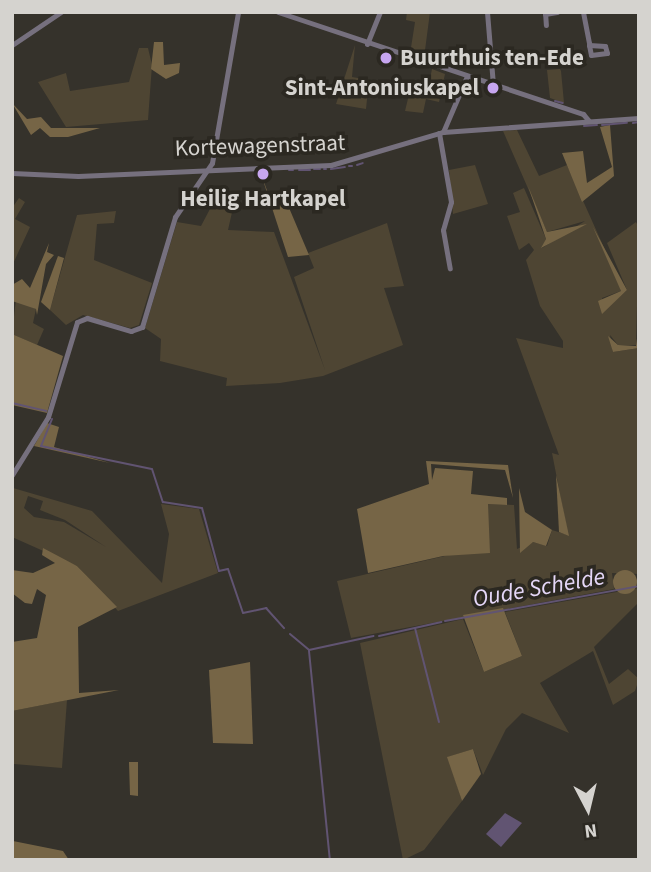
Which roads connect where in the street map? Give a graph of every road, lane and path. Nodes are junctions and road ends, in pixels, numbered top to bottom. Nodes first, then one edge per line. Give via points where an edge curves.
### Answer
1 (61, 12) edge
2 (238, 12) edge
3 (278, 12) edge
4 (380, 12) edge
5 (486, 12) edge
6 (557, 12) edge
7 (583, 12) edge
8 (545, 13) edge
9 (547, 25) dead end
10 (367, 44) junction
11 (12, 45) edge
12 (589, 45) dead end
13 (467, 76) junction
14 (493, 85) junction
15 (639, 118) edge
16 (589, 121) junction
17 (441, 133) junction
18 (209, 166) junction
19 (12, 173) edge
20 (450, 268) dead end
21 (12, 475) edge

1 - 11 street
2 - 18 street
3 - 10 street
4 - 10 street
5 - 14 street
6 - 8 street
7 - 12 street
8 - 9 street
10 - 13 street
13 - 14 street
13 - 17 street
14 - 16 street via 583,114
15 - 16 street, Kortewagenstraat
16 - 17 street, Kortewagenstraat
17 - 18 street, Kortewagenstraat via 339,164
17 - 20 street via 451,202 443,230
18 - 19 street, Kortewagenstraat via 78,176
18 - 21 street via 175,217 142,327 131,331 87,318 77,322 48,417

